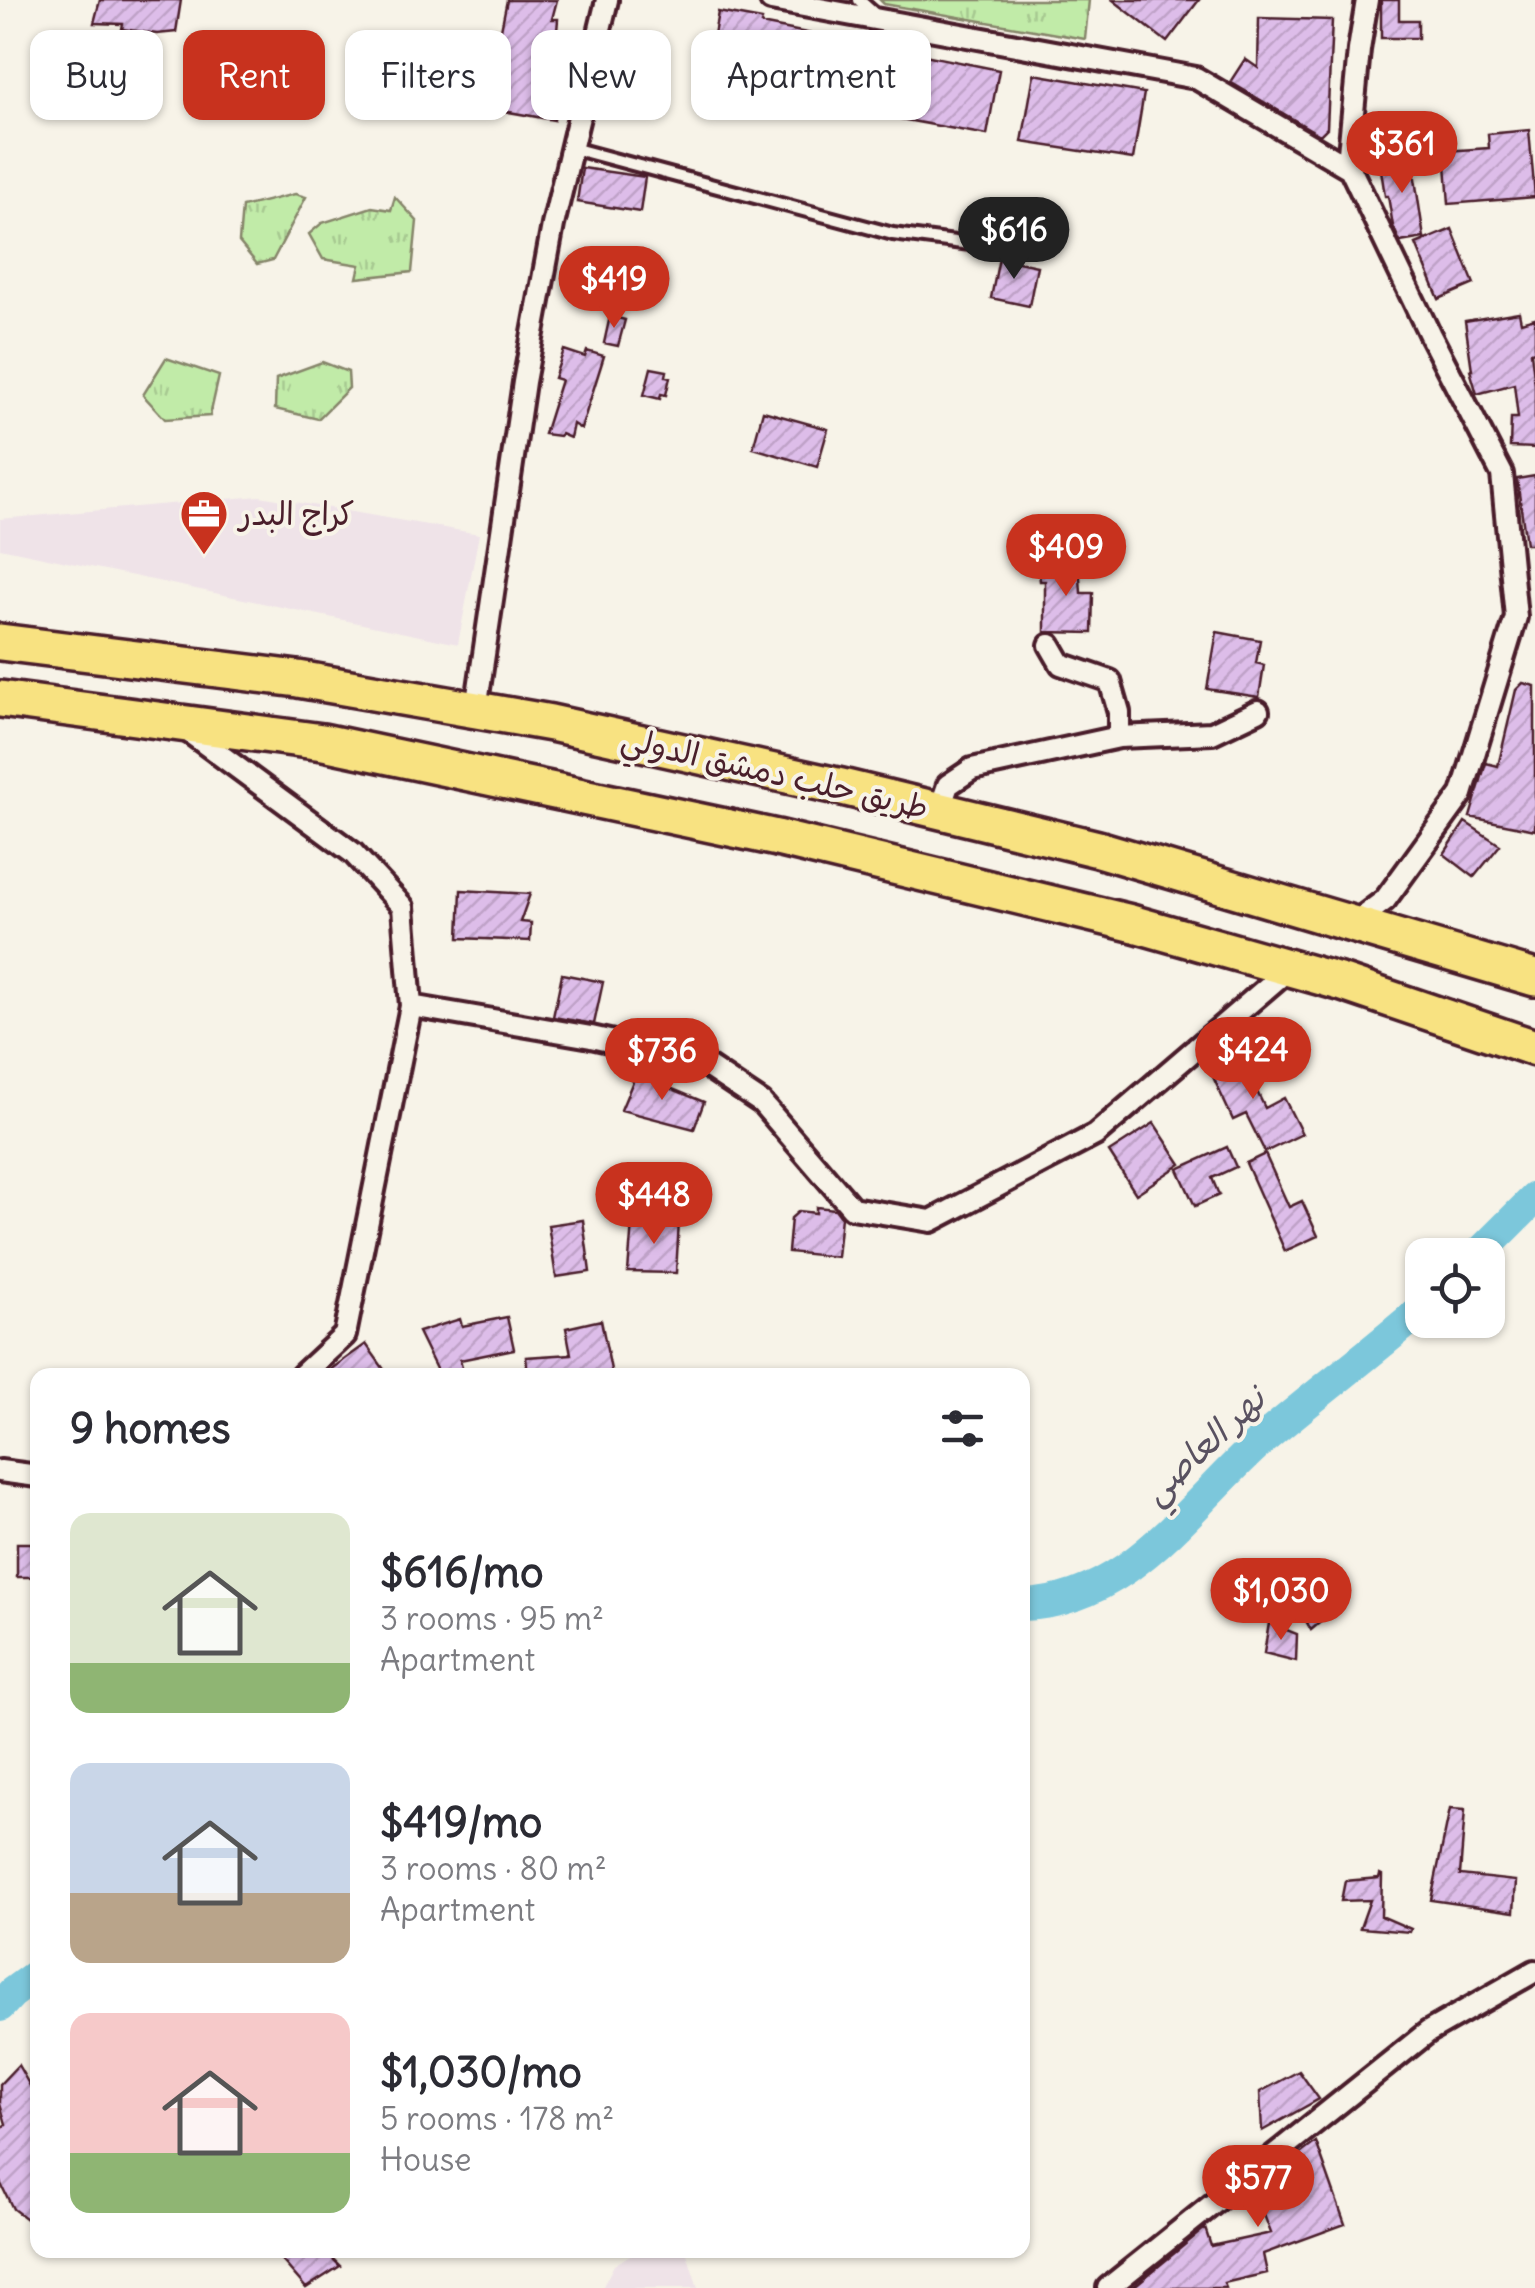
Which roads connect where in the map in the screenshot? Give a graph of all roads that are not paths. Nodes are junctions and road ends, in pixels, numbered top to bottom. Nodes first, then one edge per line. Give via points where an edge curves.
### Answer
1 (606, 0) edge
2 (771, 0) edge
3 (859, 0) edge
4 (1367, 0) edge
5 (883, 20) junction
6 (572, 148) junction
7 (1351, 170) junction
8 (1009, 248) dead end
9 (0, 642) edge
10 (1050, 645) dead end
11 (0, 698) edge
12 (476, 708) junction
13 (1258, 711) dead end
14 (176, 722) junction
15 (1119, 737) junction
16 (940, 811) junction
17 (1353, 924) junction
18 (1290, 968) junction
19 (1535, 978) edge
20 (411, 1006) junction
21 (1535, 1048) edge
22 (310, 1368) edge
23 (0, 1472) edge
24 (30, 1475) edge
25 (1535, 1971) edge
26 (1108, 2288) edge

1 - 6 street
2 - 5 street
3 - 5 lane
4 - 7 street
5 - 7 street via 1196,78
6 - 8 lane via 893,234
6 - 12 street via 524,382
7 - 17 street via 1502,474 1516,617 1462,794 1385,900
9 - 12 highway, طريق حلب دمشق الدولي via 298,678
10 - 15 street via 1061,664 1110,681
11 - 14 highway
12 - 16 highway, طريق حلب دمشق الدولي
13 - 15 street via 1212,733
14 - 18 highway via 323,742 777,838
14 - 20 street via 353,852 404,907
15 - 16 street via 972,769 948,785
16 - 17 highway, طريق حلب دمشق الدولي via 1098,849
17 - 19 highway, طريق حلب دمشق الدولي
18 - 20 street via 1095,1136 931,1221 852,1208 762,1103 699,1060
18 - 21 highway
20 - 22 street via 345,1335
23 - 24 street
25 - 26 street via 1428,2032

